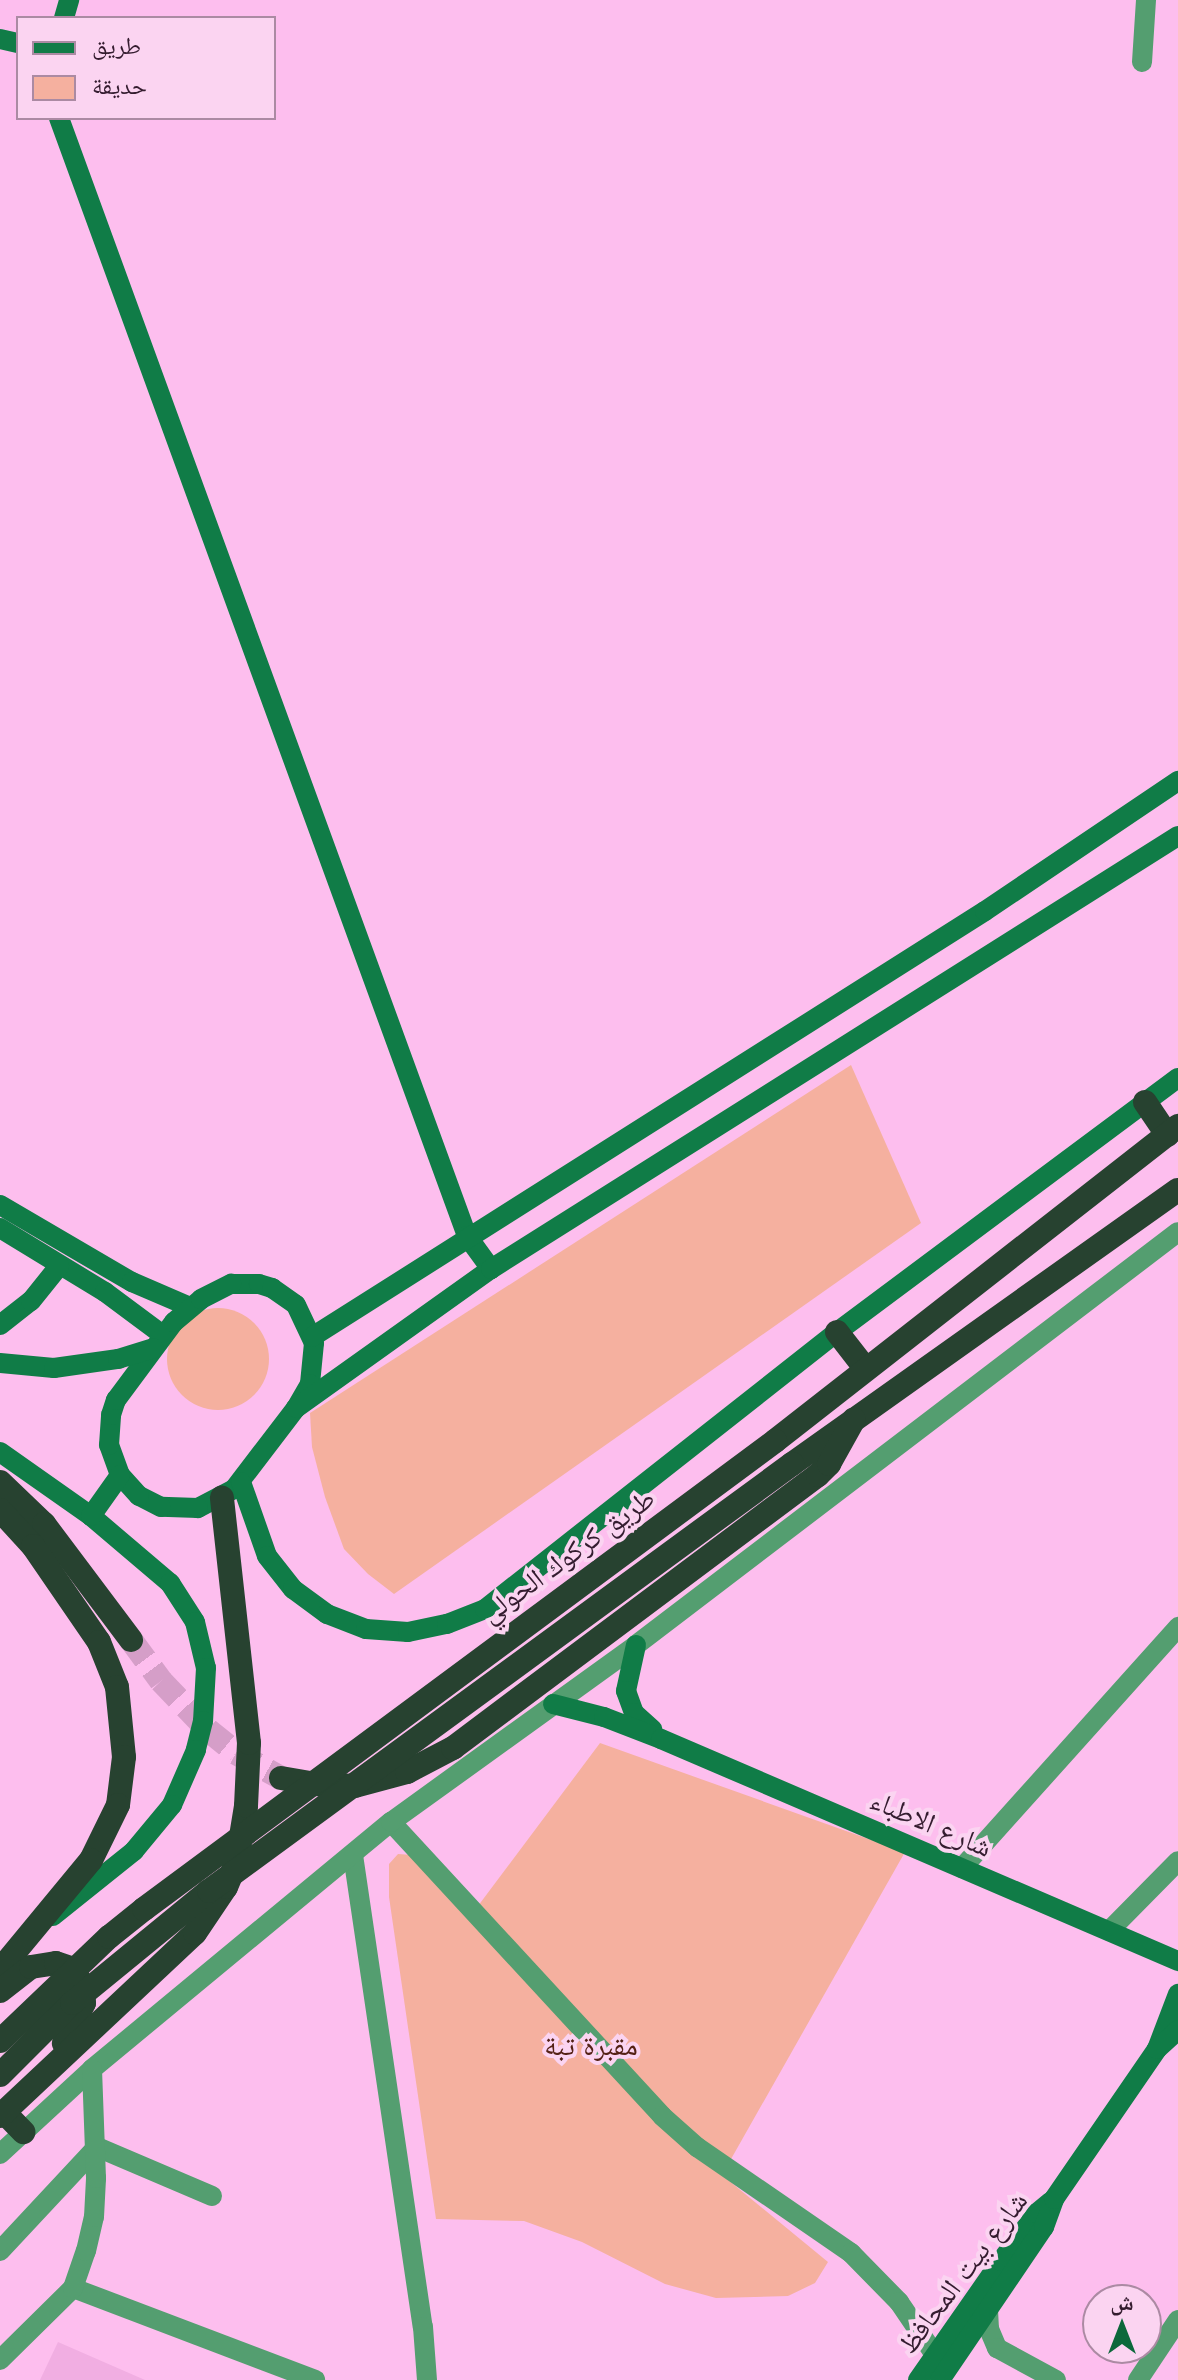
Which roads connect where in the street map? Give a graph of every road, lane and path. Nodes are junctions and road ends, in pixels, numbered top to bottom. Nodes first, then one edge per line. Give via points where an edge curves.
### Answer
1 (1146, 0) edge
2 (1142, 62) dead end
3 (60, 120) edge
4 (1178, 781) edge
5 (1178, 836) edge
6 (1178, 1078) edge
7 (1145, 1102) junction
8 (1172, 1131) edge
9 (1178, 1190) edge
10 (0, 1205) edge
11 (0, 1228) edge
12 (1178, 1232) edge
13 (467, 1236) junction
14 (59, 1266) junction
15 (491, 1269) junction
16 (190, 1307) junction
17 (0, 1325) edge
18 (837, 1332) junction
19 (312, 1337) junction
20 (158, 1341) junction
21 (0, 1363) edge
22 (865, 1368) junction
23 (296, 1408) junction
24 (854, 1419) junction
25 (0, 1452) edge
26 (120, 1475) junction
27 (0, 1482) edge
28 (232, 1490) junction
29 (0, 1510) edge
30 (91, 1516) junction
31 (1178, 1627) edge
32 (131, 1640) tunnel mouth
33 (636, 1645) junction
34 (553, 1704) junction
35 (661, 1739) junction
36 (281, 1778) tunnel mouth
37 (391, 1822) junction
38 (353, 1855) junction
39 (1178, 1861) edge
40 (962, 1868) junction
41 (1109, 1931) junction
42 (28, 1936) junction
43 (1178, 1961) edge
44 (0, 1970) edge
45 (0, 1991) edge
46 (1178, 1994) edge
47 (1178, 2030) edge
48 (0, 2041) edge
49 (1157, 2049) junction
50 (50, 2065) junction
51 (92, 2069) junction
52 (0, 2075) edge
53 (2, 2114) edge
54 (23, 2132) junction
55 (97, 2147) junction
56 (0, 2154) edge
57 (212, 2196) dead end
58 (1054, 2199) junction
59 (0, 2251) edge
60 (73, 2288) junction
61 (988, 2310) junction
62 (1178, 2320) edge
63 (935, 2355) junction
64 (0, 2360) edge
65 (315, 2380) edge
66 (427, 2380) edge
67 (918, 2380) edge
68 (940, 2380) edge
69 (1056, 2380) edge
70 (1138, 2380) edge

1 - 2 street
3 - 13 main road
4 - 13 main road via 985,911
5 - 15 main road
6 - 7 main road
7 - 8 highway
7 - 18 main road
8 - 22 highway, طريق كركوك الحولي
9 - 24 highway, طريق كركوك الحولي
10 - 16 main road via 132,1282
11 - 14 main road
12 - 33 street
13 - 15 main road
13 - 19 main road
14 - 17 main road via 31,1301
14 - 20 main road via 105,1292
15 - 23 main road
16 - 19 main road via 231,1284 259,1284 296,1305
16 - 20 main road
18 - 22 highway
18 - 28 main road via 517,1586 485,1609 447,1624 408,1632 366,1629 327,1614 293,1589 267,1556
19 - 23 main road via 313,1370
20 - 21 main road via 118,1359 54,1368
20 - 26 main road via 111,1415 109,1445
22 - 48 highway, طريق كركوك الحولي, bridge via 775,1441 144,1909
23 - 28 main road
24 - 36 highway via 818,1475 463,1741 407,1772 355,1786
24 - 52 highway, طريق كركوك الحولي, bridge via 209,1891 72,2003
25 - 30 main road
26 - 28 main road via 139,1496 161,1507 185,1510
26 - 30 main road
27 - 32 highway via 44,1524
28 - 50 highway via 248,1727 246,1806 237,1861 195,1933
29 - 42 highway via 33,1546 99,1642 117,1687 123,1731 123,1778 107,1832 91,1860
30 - 42 main road via 153,1567 195,1622 204,1656 203,1721 186,1779 155,1829
31 - 40 street
33 - 34 street
33 - 35 main road, شارع الاطباء via 626,1679 629,1702
34 - 35 main road, شارع الاطباء
34 - 37 street
35 - 40 main road, شارع الاطباء
37 - 38 street
37 - 63 street via 662,2116 697,2147 851,2253 899,2302
38 - 51 street
38 - 66 street
39 - 41 street
40 - 41 main road, شارع الاطباء
41 - 43 main road, شارع الاطباء
42 - 44 highway
45 - 50 highway via 45,1963 64,1964 78,1976 84,1993 81,2015
46 - 49 main road, شارع بيت المحافظ
47 - 49 main road, شارع بيت المحافظ
49 - 58 main road, شارع بيت المحافظ
50 - 53 highway
51 - 54 street
51 - 55 street
53 - 54 highway
54 - 56 street
55 - 57 street
55 - 59 street
55 - 60 street via 94,2217
58 - 61 main road, شارع بيت المحافظ via 1044,2227
58 - 63 main road, شارع بيت المحافظ via 1037,2213
60 - 64 street
60 - 65 street
61 - 68 main road, شارع بيت المحافظ
61 - 69 street via 997,2348
62 - 70 street
63 - 67 main road, شارع بيت المحافظ

